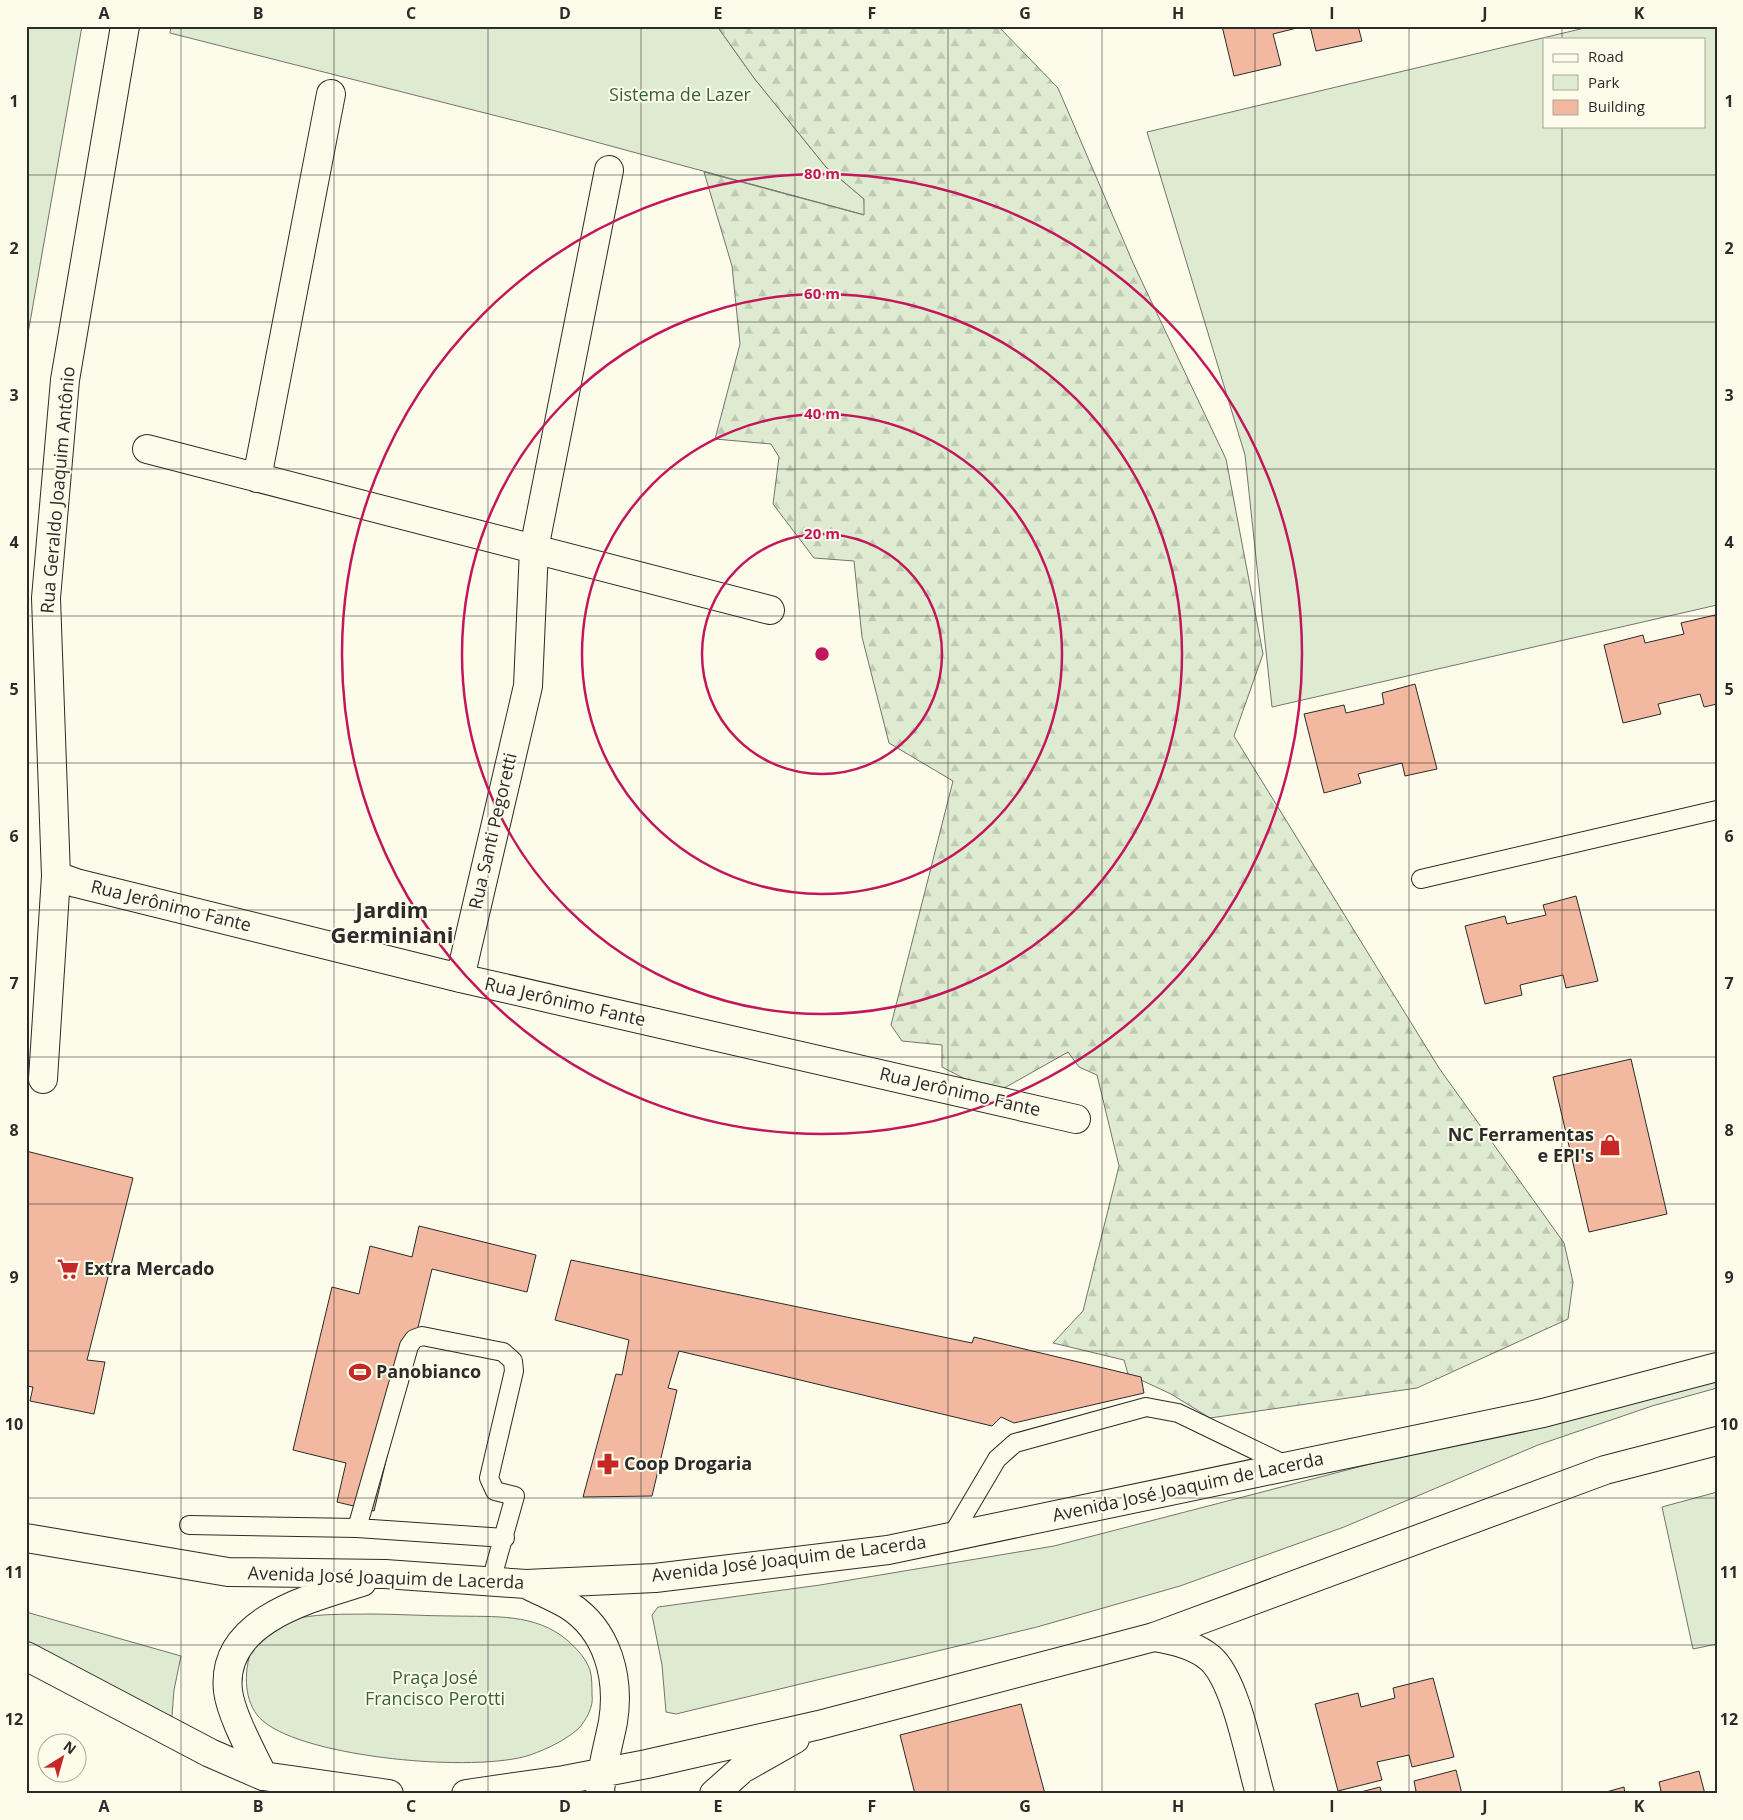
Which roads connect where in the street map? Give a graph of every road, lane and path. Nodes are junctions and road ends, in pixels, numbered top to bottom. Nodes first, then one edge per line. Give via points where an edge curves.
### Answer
1 (124, 26) edge
2 (331, 94) dead end
3 (610, 170) dead end
4 (147, 449) dead end
5 (257, 478) junction
6 (534, 549) junction
7 (36, 596) edge
8 (770, 610) dead end
9 (1717, 810) edge
10 (56, 876) junction
11 (1421, 879) dead end
12 (460, 978) junction
13 (43, 1079) dead end
14 (1076, 1119) dead end
15 (1717, 1367) edge
16 (1717, 1441) edge
17 (1289, 1466) junction
18 (189, 1525) dead end
19 (357, 1528) junction
20 (951, 1536) junction
21 (26, 1538) edge
22 (505, 1538) junction
23 (385, 1574) junction
24 (491, 1581) junction
25 (526, 1584) junction
26 (1154, 1637) junction
27 (26, 1656) edge
28 (819, 1724) junction
29 (263, 1776) junction
30 (601, 1783) edge
31 (390, 1794) edge
32 (466, 1794) edge
33 (714, 1794) edge
34 (1260, 1794) edge

1 - 7 street, Rua Geraldo Joaquim Antônio via 65,380
2 - 5 street
3 - 6 street, Rua Santi Pegoretti
4 - 5 street
5 - 6 street
6 - 8 street
6 - 12 street, Rua Santi Pegoretti via 528,686
7 - 10 street, Rua Geraldo Joaquim Antônio
9 - 11 lane
10 - 12 street, Rua Jerônimo Fante
10 - 13 street, Rua Geraldo Joaquim Antônio
12 - 14 street, Rua Jerônimo Fante
15 - 17 street, Avenida José Joaquim de Lacerda via 1543,1413
16 - 26 street via 1605,1470
17 - 20 street, Avenida José Joaquim de Lacerda
17 - 20 lane via 1178,1413 1146,1408 1015,1443 996,1459
18 - 19 lane
19 - 22 lane
19 - 22 lane via 409,1346 422,1336 503,1352 512,1361 514,1371 489,1478 495,1491 515,1496
20 - 25 street, Avenida José Joaquim de Lacerda via 888,1550 655,1578
21 - 23 street, Avenida José Joaquim de Lacerda via 228,1572
22 - 24 lane
23 - 24 street, Avenida José Joaquim de Lacerda
23 - 29 street via 295,1603 277,1612 247,1637 234,1654 228,1674 228,1692
24 - 25 street, Avenida José Joaquim de Lacerda
25 - 30 street via 568,1605 589,1623 612,1664 613,1721
26 - 28 street
26 - 34 street via 1192,1647 1210,1658 1222,1673 1231,1692
27 - 29 street via 210,1753
28 - 30 street
28 - 33 street via 742,1769
29 - 31 street
30 - 32 street

